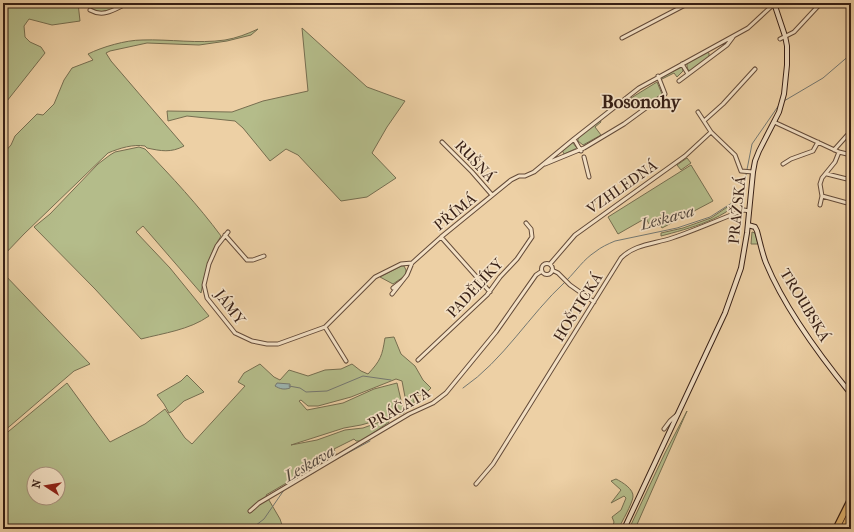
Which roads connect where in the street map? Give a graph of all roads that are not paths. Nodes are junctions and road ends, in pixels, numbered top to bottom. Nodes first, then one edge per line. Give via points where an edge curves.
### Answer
1 (128, 3) edge
2 (689, 3) edge
3 (821, 3) edge
4 (774, 4) edge
5 (90, 10) dead end
6 (734, 36) junction
7 (785, 36) junction
8 (622, 38) dead end
9 (780, 39) dead end
10 (710, 49) junction
11 (714, 55) junction
12 (682, 64) junction
13 (755, 69) dead end
14 (688, 74) junction
15 (658, 76) junction
16 (679, 81) dead end
17 (698, 112) dead end
18 (704, 121) junction
19 (774, 122) junction
20 (851, 131) edge
21 (711, 132) junction
22 (574, 139) junction
23 (442, 142) dead end
24 (818, 142) junction
25 (580, 150) junction
26 (834, 150) junction
27 (839, 152) junction
28 (851, 155) edge
29 (584, 157) dead end
30 (783, 164) dead end
31 (542, 165) junction
32 (751, 172) junction
33 (826, 174) junction
34 (589, 177) dead end
35 (851, 180) edge
36 (492, 195) junction
37 (822, 196) junction
38 (851, 204) edge
39 (820, 205) dead end
40 (750, 211) junction
41 (526, 223) dead end
42 (748, 225) junction
43 (228, 232) dead end
44 (224, 235) junction
45 (440, 237) junction
46 (264, 256) dead end
47 (412, 263) junction
48 (550, 264) junction
49 (552, 270) junction
50 (542, 271) junction
51 (407, 275) junction
52 (393, 288) dead end
53 (490, 292) junction
54 (392, 294) dead end
55 (594, 302) junction
56 (325, 327) junction
57 (418, 360) dead end
58 (346, 361) dead end
59 (851, 394) edge
60 (678, 414) junction
61 (664, 429) dead end
62 (476, 484) dead end
63 (851, 499) edge
64 (250, 511) dead end
65 (851, 513) edge
66 (624, 529) edge
67 (836, 529) edge
68 (843, 529) edge

1 - 5 street via 107,14 96,14
2 - 8 street
3 - 7 street via 794,32
4 - 6 street via 748,28
4 - 7 main road, PRAŽSKÁ
6 - 10 street
6 - 11 street
7 - 9 street
7 - 19 main road, PRAŽSKÁ via 787,65 784,94
10 - 11 street
10 - 12 street
11 - 14 street
12 - 14 street
12 - 15 street
13 - 18 street
14 - 16 street
15 - 22 street via 634,91
15 - 25 street via 665,94 624,124
17 - 18 street
18 - 21 street
19 - 24 street
19 - 32 main road, PRAŽSKÁ
20 - 26 street
21 - 32 street via 735,155 741,171
21 - 48 street, VZHLEDNÁ via 685,156 574,235
22 - 25 street
22 - 31 street
23 - 36 street, RUŠNÁ
24 - 26 street
24 - 30 street via 813,152
25 - 31 street
26 - 27 street
27 - 28 street
27 - 33 street
29 - 34 street
31 - 36 street, PŘÍMÁ via 534,172 511,180
32 - 40 main road, PRAŽSKÁ
33 - 35 street
33 - 37 street via 820,184
36 - 45 street, PŘÍMÁ
37 - 38 street
37 - 39 street
40 - 42 main road, PRAŽSKÁ
40 - 55 street, HOŠTICKÁ via 744,210 672,238 632,249 621,258
41 - 53 street, PADĚLÍKY via 531,229 532,236
42 - 59 main road, TROUBSKÁ via 757,231 767,265 791,310
42 - 60 main road, PRAŽSKÁ via 735,287
43 - 44 street, JÁMY
44 - 46 street via 247,260
44 - 56 street, JÁMY via 217,246 204,285 207,298 234,333 252,341 278,344
45 - 47 street, PŘÍMÁ
45 - 53 street
47 - 51 street, PŘÍMÁ
47 - 56 street via 401,264 375,277
48 - 49 street
48 - 50 street via 545,263
49 - 50 street via 547,274
49 - 55 street
50 - 64 street, PRÁČATA via 536,275 496,332 440,398 259,503
51 - 52 street, PŘÍMÁ
51 - 54 street, PŘÍMÁ
53 - 57 street, PADĚLÍKY
55 - 62 street, HOŠTICKÁ via 493,464
56 - 58 street
60 - 61 street, PRAŽSKÁ
60 - 66 main road, PRAŽSKÁ
63 - 67 highway
65 - 68 highway

